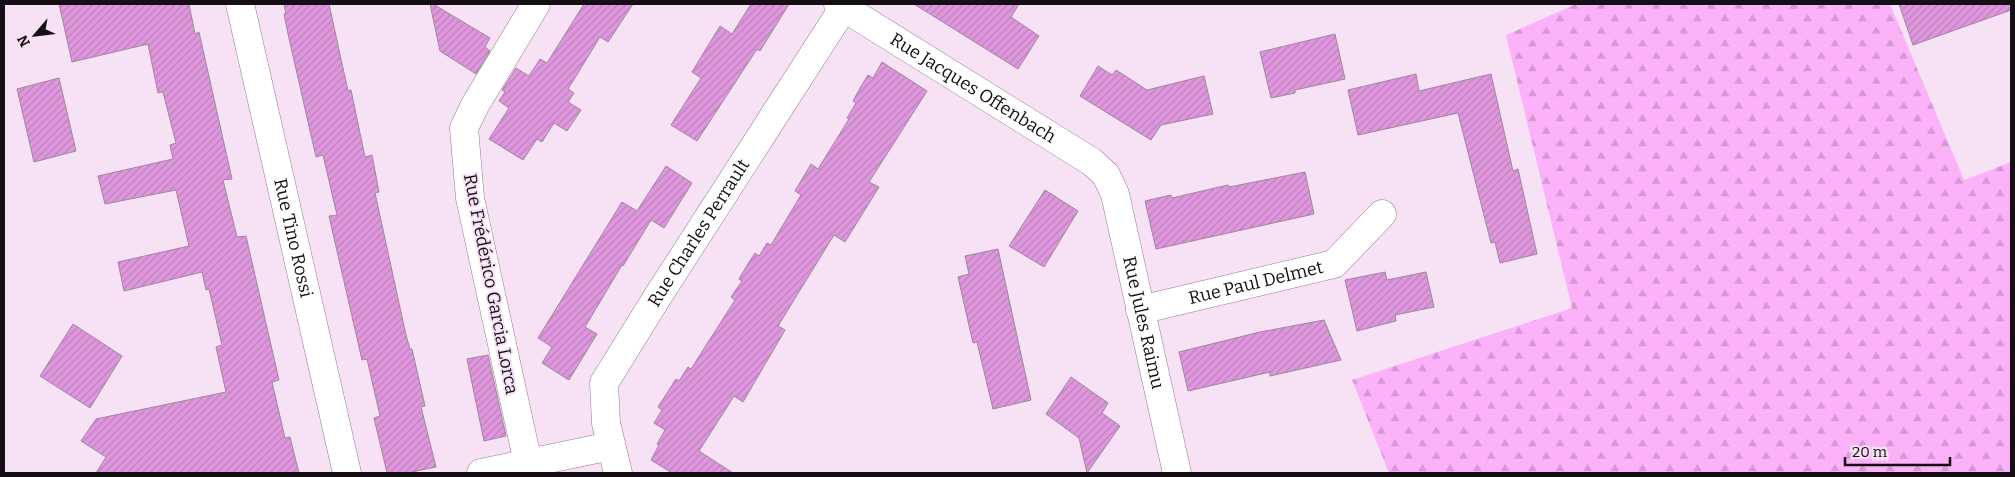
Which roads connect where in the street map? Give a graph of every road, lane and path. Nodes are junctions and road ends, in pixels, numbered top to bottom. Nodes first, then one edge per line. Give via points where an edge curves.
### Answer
1 (240, 4) edge
2 (536, 4) edge
3 (841, 6) edge
4 (1106, 175) joint
5 (1382, 214) dead end
6 (1140, 310) junction
7 (611, 446) junction
8 (528, 463) junction
9 (347, 473) edge
10 (482, 473) edge
11 (618, 473) edge
12 (1178, 473) edge

1 - 9 street, Rue Tino Rossi
2 - 8 street, Rue Frédérico Garcia Lorca via 475,104 464,128 470,198
3 - 4 street, Rue Jacques Offenbach via 1092,162
3 - 7 street, Rue Charles Perrault via 604,383
4 - 6 street, Rue Jules Raimu via 1115,194
5 - 6 street, Rue Paul Delmet via 1334,264
6 - 12 street, Rue Jules Raimu
7 - 8 street
7 - 11 street, Rue Charles Perrault
8 - 10 street

